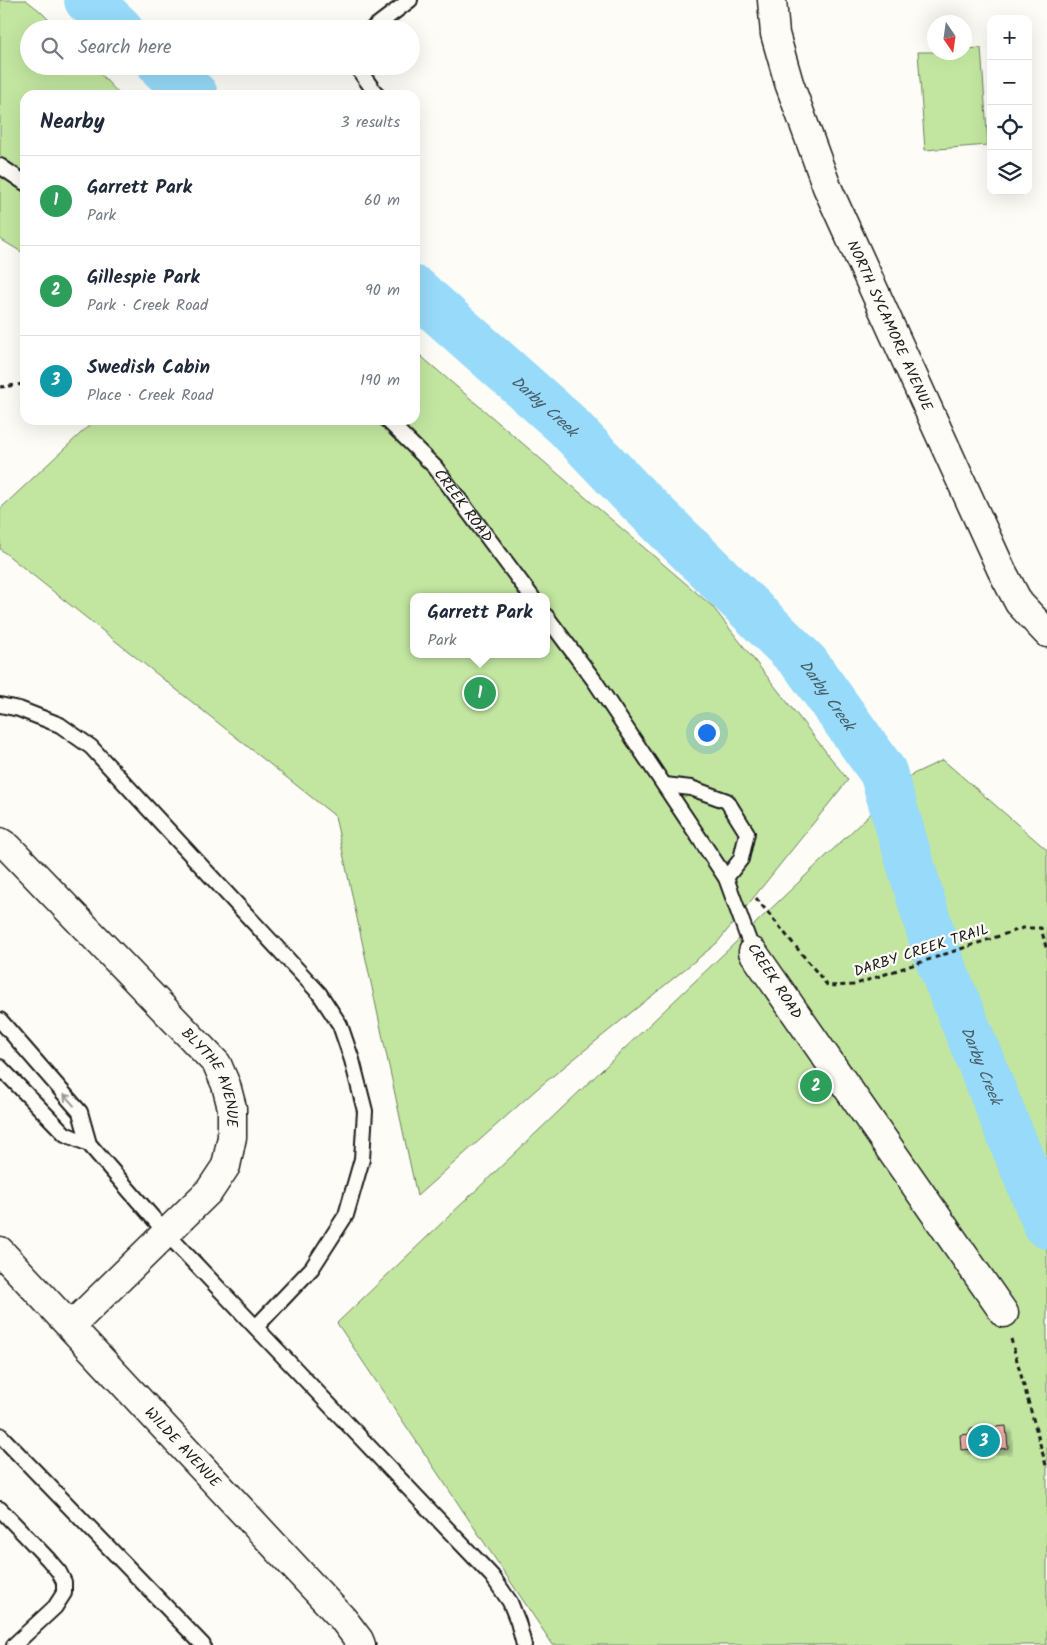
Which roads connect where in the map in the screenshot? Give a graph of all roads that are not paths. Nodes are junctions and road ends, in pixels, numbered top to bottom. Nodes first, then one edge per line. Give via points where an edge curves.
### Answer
1 (410, 0) edge
2 (772, 0) edge
3 (384, 20) edge
4 (363, 75) edge
5 (373, 90) edge
6 (0, 166) edge
7 (20, 180) edge
8 (392, 425) edge
9 (529, 593) edge
10 (550, 621) edge
11 (1047, 633) edge
12 (0, 705) edge
13 (665, 785) junction
14 (0, 842) edge
15 (726, 878) junction
16 (753, 952) joint
17 (0, 1020) edge
18 (0, 1067) edge
19 (89, 1144) junction
20 (166, 1233) junction
21 (0, 1251) edge
22 (1004, 1313) road end
23 (72, 1326) junction
24 (256, 1327) junction
25 (0, 1435) edge
26 (0, 1509) edge
27 (14, 1645) edge
28 (203, 1645) edge
29 (361, 1645) edge
30 (521, 1645) edge

1 - 3 lane
2 - 11 street, NORTH SYCAMORE AVENUE via 774,34 827,187 1002,572 1019,603
4 - 5 lane
6 - 7 lane
8 - 9 lane, CREEK ROAD via 435,467
10 - 13 lane, CREEK ROAD
12 - 24 lane via 60,725 91,747 319,992 340,1025 365,1111 362,1159 346,1215 312,1268
13 - 15 lane, CREEK ROAD
13 - 15 lane via 691,788 727,801 747,833 741,859
14 - 20 street, BLYTHE AVENUE via 217,1064 223,1078 232,1108 232,1137 226,1166 210,1190
15 - 16 lane, CREEK ROAD
16 - 22 street, CREEK ROAD
19 -> 17 lane via 80,1112
18 - 19 lane via 64,1134
19 - 20 lane
20 - 23 street, BLYTHE AVENUE
20 - 24 lane
21 - 23 street, WILDE AVENUE
23 - 29 street, WILDE AVENUE via 343,1619
24 - 30 lane via 492,1576 510,1602 518,1622
25 - 28 lane
26 - 27 lane via 60,1572 64,1582 64,1593 55,1607

